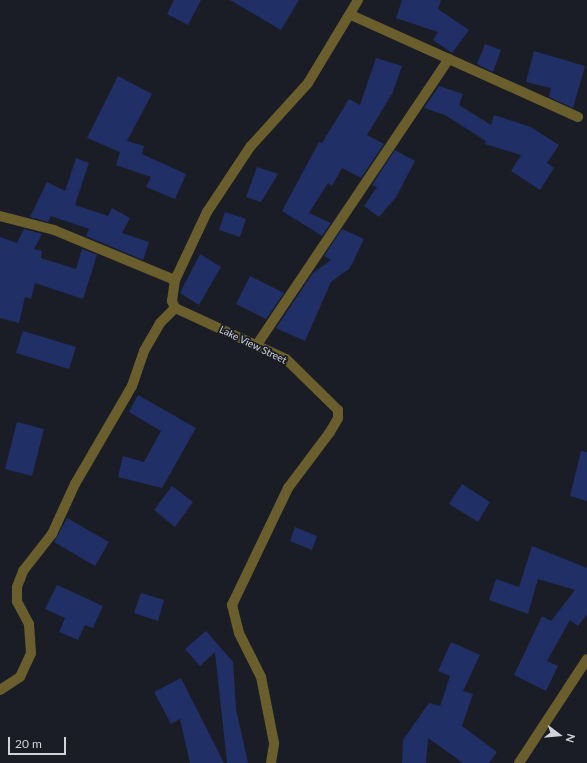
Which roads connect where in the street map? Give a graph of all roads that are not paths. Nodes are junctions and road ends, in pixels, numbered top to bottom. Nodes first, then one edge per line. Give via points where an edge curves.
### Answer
1 (358, 0) edge
2 (351, 15) junction
3 (449, 58) junction
4 (578, 117) dead end
5 (0, 216) edge
6 (175, 280) junction
7 (175, 308) junction
8 (256, 346) junction
9 (587, 659) edge
10 (0, 690) edge
11 (271, 763) edge
12 (519, 763) edge

1 - 2 street
2 - 3 street
2 - 6 street via 308,83 250,147 207,212
3 - 4 street
3 - 8 street
5 - 6 street via 54,230
6 - 7 street via 172,301
7 - 8 street, Lake View Street
7 - 10 street via 160,323 144,351 132,386 75,484 52,534 23,571 17,587 17,601 29,624 31,653 20,677
8 - 11 street, Lake View Street via 286,359 338,410 338,418 330,432 288,488 232,605 239,633 261,677 274,743
9 - 12 street

